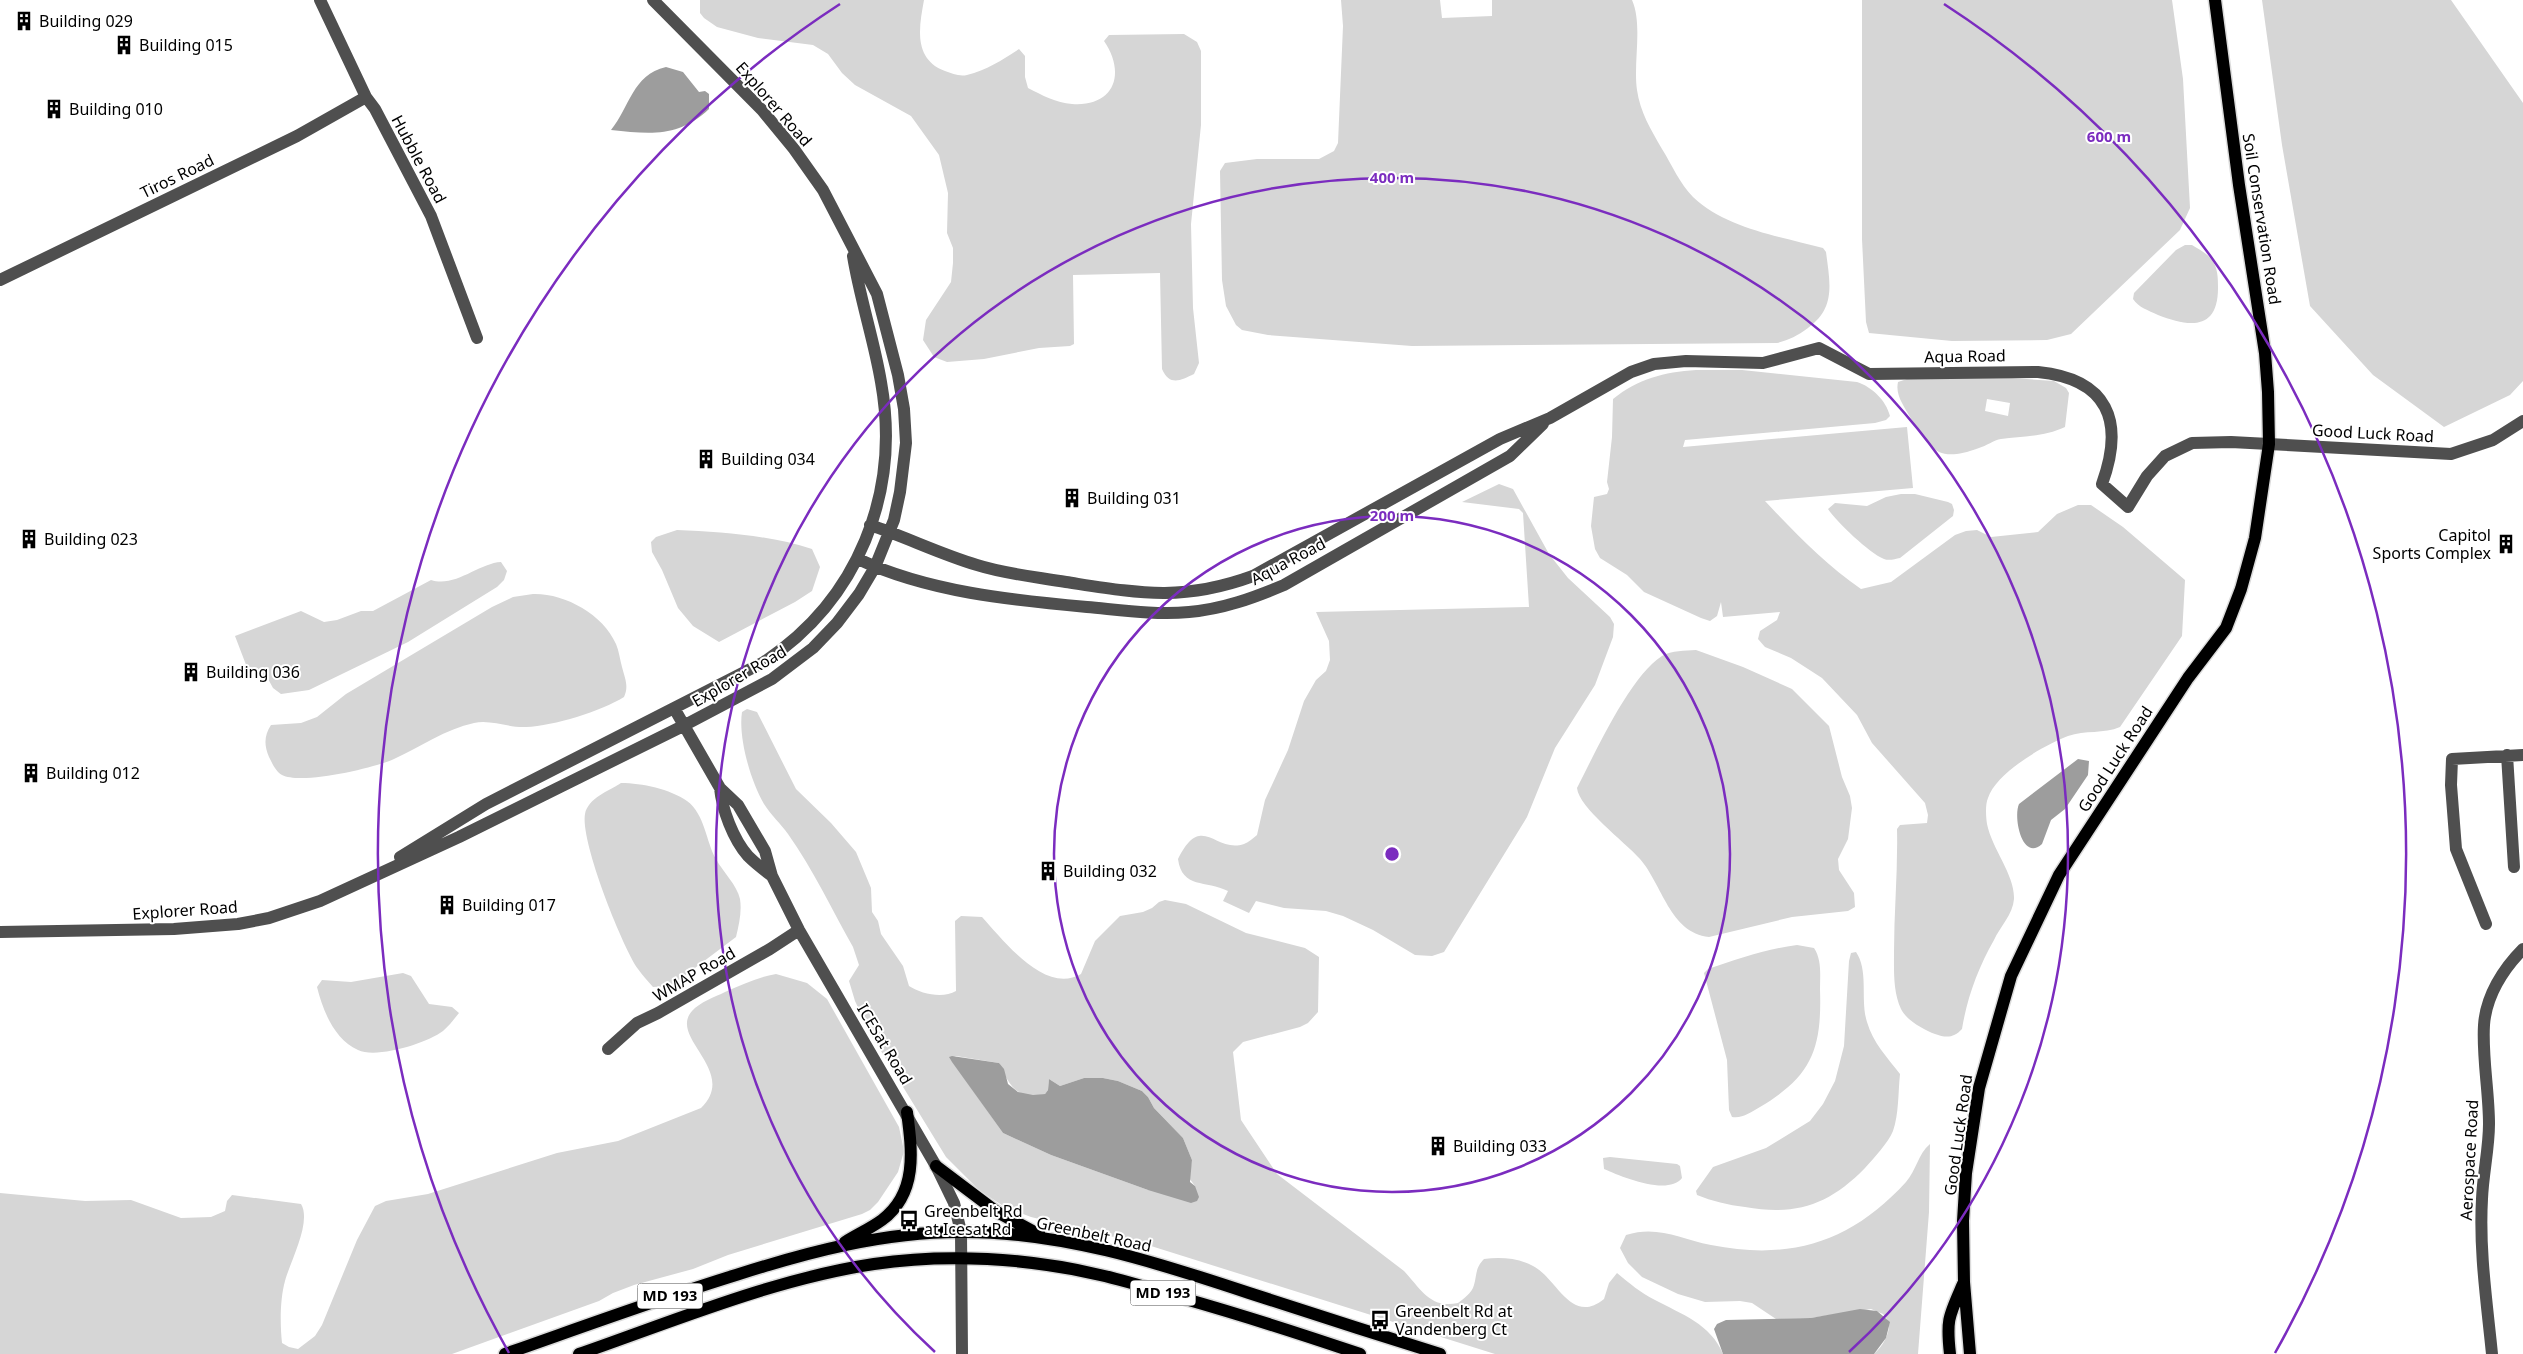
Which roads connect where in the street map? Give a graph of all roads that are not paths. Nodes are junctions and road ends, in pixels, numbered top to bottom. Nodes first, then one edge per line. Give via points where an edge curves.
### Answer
1 (320, 0) edge
2 (653, 0) edge
3 (2214, 0) edge
4 (366, 97) junction
5 (851, 244) junction
6 (0, 280) edge
7 (477, 338) dead end
8 (1550, 418) junction
9 (2523, 421) edge
10 (2269, 444) junction
11 (870, 524) junction
12 (889, 531) junction
13 (858, 560) junction
14 (875, 567) junction
15 (674, 708) junction
16 (683, 726) junction
17 (2507, 755) junction
18 (2523, 755) edge
19 (720, 788) junction
20 (2514, 867) dead end
21 (772, 876) junction
22 (364, 881) junction
23 (2486, 924) dead end
24 (799, 930) junction
25 (0, 932) edge
26 (2523, 949) edge
27 (608, 1049) dead end
28 (907, 1112) junction
29 (936, 1166) junction
30 (961, 1232) junction
31 (1049, 1239) junction
32 (838, 1246) junction
33 (961, 1260) junction
34 (1964, 1282) junction
35 (1967, 1324) junction
36 (505, 1354) edge
37 (579, 1354) edge
38 (962, 1354) edge
39 (1360, 1354) edge
40 (1440, 1354) edge
41 (1950, 1354) edge
42 (1970, 1354) edge
43 (1977, 1354) edge
44 (2492, 1354) edge

1 - 4 street, Hubble Road
2 - 5 street, Explorer Road via 762,110 822,190
3 - 10 main road, Soil Conservation Road via 2266,353
4 - 6 street, Tiros Road via 297,136
4 - 7 street, Hubble Road via 431,216
5 - 11 street, Explorer Road via 885,414 882,476
5 - 12 street, Explorer Road via 878,294 892,344 904,409 906,443 903,470
8 - 10 street, Aqua Road via 1631,372 1654,364 1721,360 1763,363 1819,348 1869,374 2038,372 2057,374 2084,384 2103,401 2108,411 2109,455 2102,484 2128,507 2147,476 2165,456 2192,443
8 - 12 street, Aqua Road via 1500,439 1253,576 1196,591 1136,593 1032,577 971,563
8 - 14 street, Aqua Road via 1510,456 1284,585 1220,607 1155,613 1032,602 951,589
9 - 10 street, Good Luck Road via 2493,440 2451,454
10 - 34 main road, Good Luck Road via 2255,538 2242,589 2226,628 2188,678 2059,875 2011,976 1979,1088 1971,1134 1963,1221
11 - 12 street, Aqua Road
11 - 13 street, Explorer Road
12 - 14 street, Explorer Road
13 - 14 street, Aqua Road
13 - 15 street, Explorer Road via 824,611 786,647 764,662
14 - 16 street, Explorer Road via 837,623 793,665
15 - 16 street, ICESat Road
15 - 22 street, Explorer Road via 480,808
16 - 19 street, ICESat Road
16 - 22 street, Explorer Road
17 - 18 street
17 - 20 street
17 - 23 street via 2452,759 2456,849
19 - 21 street, ICESat Road via 738,805 760,841
19 - 21 street, ICESat Road via 732,828 744,850
21 - 24 street, ICESat Road
22 - 25 street, Explorer Road via 297,910 238,924 174,930
24 - 27 street, WMAP Road via 770,950 637,1023
24 - 28 street, ICESat Road
26 - 44 street, Aerospace Road via 2509,963 2496,986 2484,1025 2489,1147 2482,1200 2483,1264
28 - 29 street, ICESat Road
28 - 32 main road via 912,1152 907,1186 884,1219
29 - 30 street, ICESat Road via 954,1203
29 - 31 main road via 996,1212
30 - 31 main road, Greenbelt Road / MD 193
30 - 32 main road, Greenbelt Road / MD 193
30 - 33 street, ICESat Road
31 - 40 main road, Greenbelt Road / MD 193 via 1185,1272
32 - 36 main road, Greenbelt Road / MD 193 via 680,1292
33 - 37 main road, MD 193 via 908,1260 841,1270 764,1291
33 - 38 street, ICESat Road
33 - 39 main road, MD 193 via 1048,1265 1100,1275 1241,1315
34 - 35 main road, Good Luck Road
34 - 41 main road via 1947,1326
35 - 42 main road, Good Luck Road
35 - 43 main road

